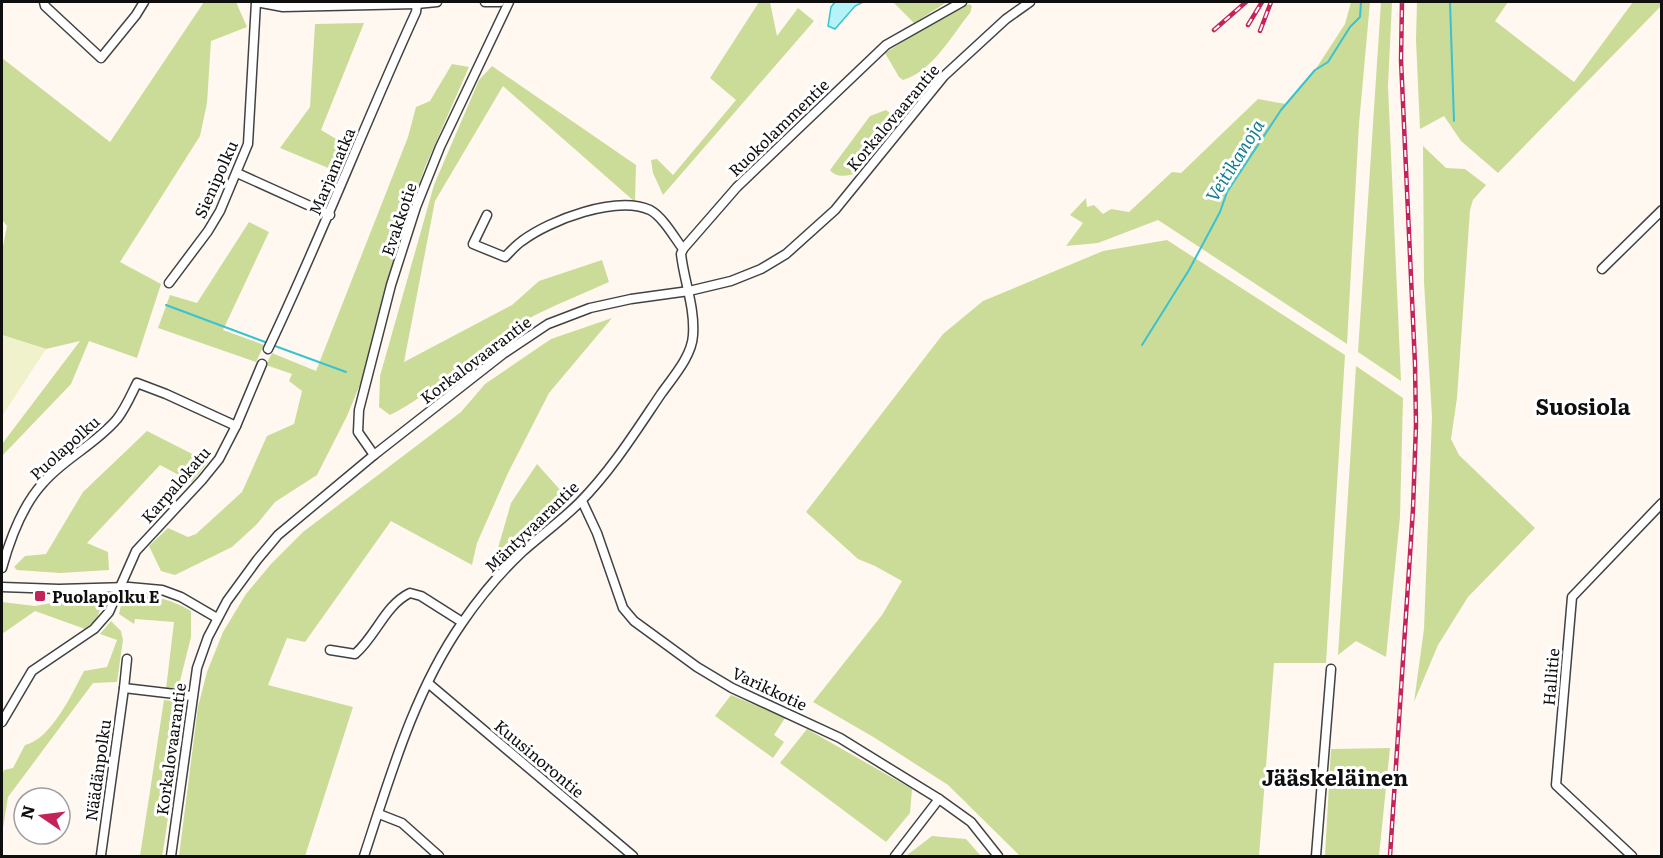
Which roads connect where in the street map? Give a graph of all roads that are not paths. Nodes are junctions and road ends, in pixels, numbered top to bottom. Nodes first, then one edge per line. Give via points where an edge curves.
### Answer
1 (44, 2) edge
2 (144, 2) edge
3 (256, 2) edge
4 (437, 2) edge
5 (484, 2) edge
6 (500, 2) edge
7 (509, 2) edge
8 (962, 2) edge
9 (1030, 2) edge
10 (317, 3) edge
11 (417, 4) junction
12 (237, 174) junction
13 (1662, 210) edge
14 (330, 215) junction
15 (487, 215) dead end
16 (683, 249) junction
17 (1602, 269) dead end
18 (169, 283) dead end
19 (689, 291) junction
20 (268, 349) dead end
21 (262, 364) dead end
22 (236, 426) junction
23 (374, 455) junction
24 (582, 501) junction
25 (1662, 503) edge
26 (2, 568) edge
27 (2, 587) edge
28 (121, 587) junction
29 (217, 618) junction
30 (462, 622) junction
31 (330, 650) dead end
32 (127, 659) dead end
33 (1331, 669) dead end
34 (428, 683) junction
35 (124, 688) junction
36 (192, 696) junction
37 (2, 720) edge
38 (939, 798) junction
39 (378, 814) junction
40 (101, 855) dead end
41 (171, 856) edge
42 (364, 856) edge
43 (439, 856) edge
44 (633, 856) edge
45 (895, 856) edge
46 (998, 856) edge
47 (1316, 856) edge
48 (1632, 856) edge

1 - 2 street via 102,58
3 - 10 street via 283,7
3 - 12 street, Sienipolku via 248,144
4 - 11 street
5 - 6 street
7 - 23 street, Evakkotie via 440,147 391,285 359,410 358,432
8 - 16 street, Ruokolammentie via 886,45 737,187
9 - 19 street, Korkalovaarantie via 945,76 835,210 786,254 741,277
10 - 11 street
11 - 14 street, Marjamatka
12 - 14 street
12 - 18 street, Sienipolku via 212,225
13 - 17 street
14 - 20 street, Marjamatka
15 - 16 street via 473,244 505,257 540,229 613,205 652,211
16 - 19 street, Mäntyvaarantie via 683,273
19 - 23 street, Korkalovaarantie via 590,308 548,324 503,354
19 - 24 street, Mäntyvaarantie via 693,337 686,357
21 - 22 street, Karpalokatu
22 - 26 street, Puolapolku via 136,383 118,418 35,493
22 - 28 street, Karpalokatu via 212,469 136,551
23 - 29 street, Korkalovaarantie via 278,535
24 - 30 street, Mäntyvaarantie via 520,554
24 - 38 street, Varikkotie via 624,608 634,621 732,688 840,738
25 - 48 street, Hallitie via 1572,597 1557,773 1556,785
27 - 28 street
28 - 29 street via 162,590
28 - 37 street, Karpalokatu via 100,624 32,671
29 - 36 street, Korkalovaarantie via 197,668
30 - 31 street via 410,593 398,599 355,654
30 - 34 street, Mäntyvaarantie
32 - 35 street, Näädänpolku
33 - 47 street
34 - 39 street, Mäntyvaarantie
34 - 44 street, Kuusinorontie
35 - 36 street
35 - 40 street, Näädänpolku
36 - 41 street, Korkalovaarantie
38 - 45 street
38 - 46 street, Varikkotie via 971,822
39 - 42 street, Mäntyvaarantie
39 - 43 street via 402,823

